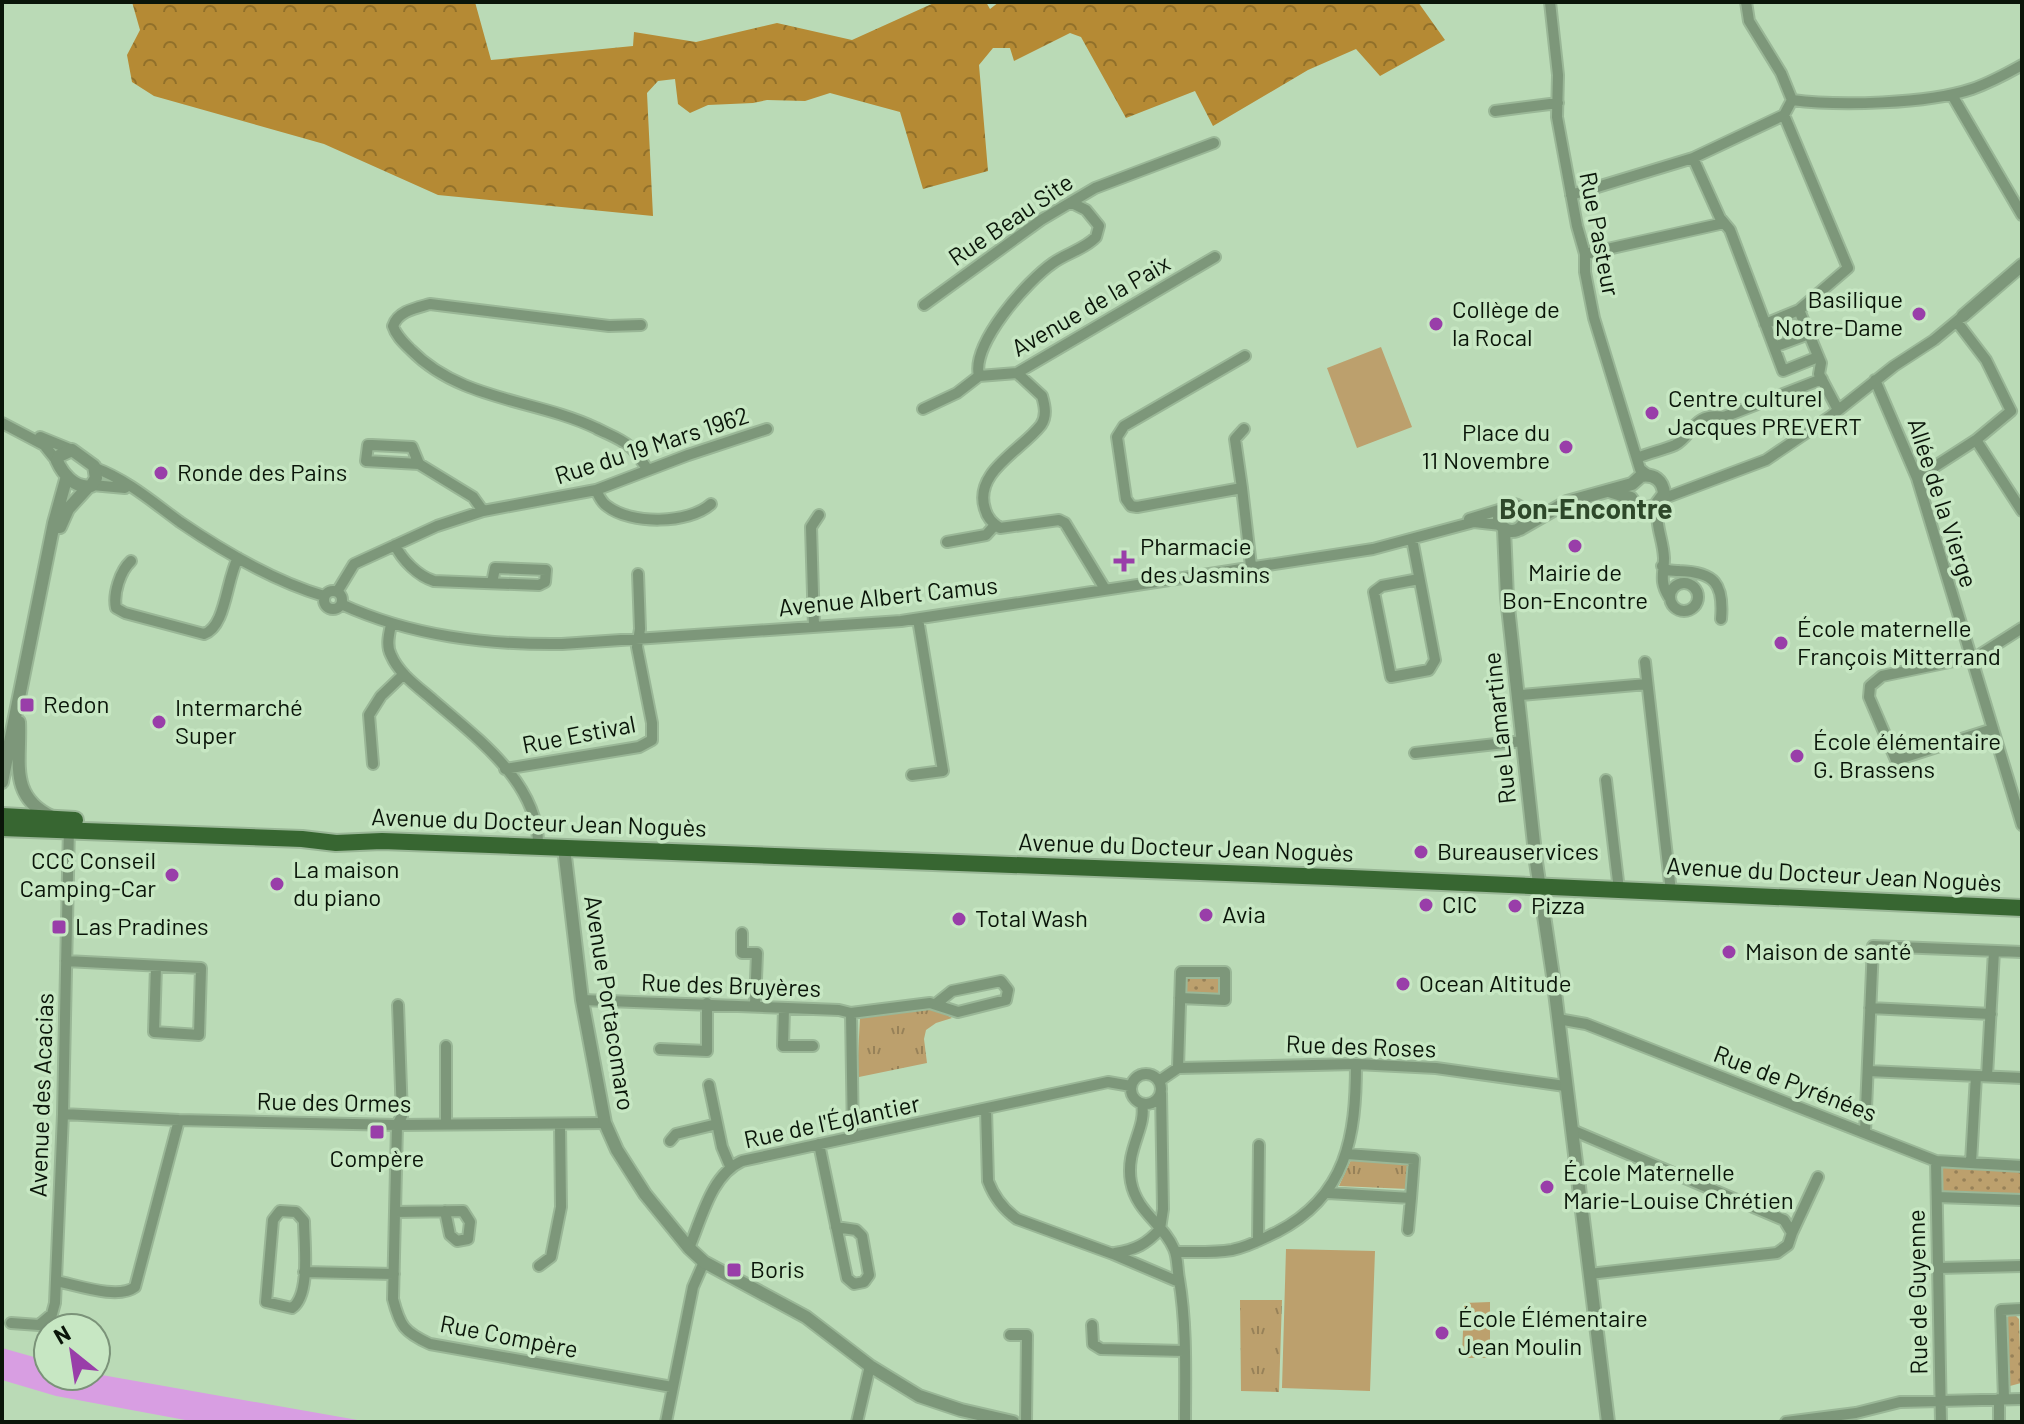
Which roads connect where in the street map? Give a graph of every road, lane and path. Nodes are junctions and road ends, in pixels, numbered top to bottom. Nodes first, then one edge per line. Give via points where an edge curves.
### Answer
1 (1550, 2) edge
2 (1746, 2) edge
3 (2022, 65) edge
4 (1952, 95) junction
5 (1792, 100) junction
6 (1558, 103) junction
7 (1495, 111) dead end
8 (1784, 115) junction
9 (1214, 143) dead end
10 (1693, 158) junction
11 (1571, 195) junction
12 (1072, 203) junction
13 (2022, 215) edge
14 (1727, 226) junction
15 (1585, 254) junction
16 (1215, 257) dead end
17 (2022, 265) edge
18 (924, 305) dead end
19 (1799, 310) junction
20 (1960, 319) junction
21 (1765, 324) junction
22 (641, 325) dead end
23 (1809, 334) junction
24 (1774, 347) junction
25 (1245, 356) dead end
26 (1818, 357) junction
27 (1017, 373) junction
28 (979, 376) junction
29 (1822, 379) junction
30 (1875, 380) junction
31 (923, 409) dead end
32 (1838, 410) junction
33 (2, 423) edge
34 (767, 429) dead end
35 (1244, 429) dead end
36 (25, 432) junction
37 (1976, 440) junction
38 (72, 450) junction
39 (57, 461) junction
40 (419, 464) junction
41 (95, 468) junction
42 (648, 470) junction
43 (1639, 473) junction
44 (67, 476) junction
45 (1917, 478) junction
46 (1661, 483) junction
47 (90, 486) junction
48 (1242, 488) junction
49 (135, 490) junction
50 (596, 490) junction
51 (1609, 491) junction
52 (1682, 491) junction
53 (1631, 498) junction
54 (1660, 502) junction
55 (711, 504) dead end
56 (1558, 508) junction
57 (1642, 508) junction
58 (1502, 509) junction
59 (1523, 509) junction
60 (483, 511) junction
61 (2022, 511) edge
62 (819, 515) dead end
63 (1656, 523) junction
64 (995, 525) junction
65 (1510, 529) junction
66 (1439, 530) junction
67 (1412, 539) junction
68 (947, 542) dead end
69 (395, 545) junction
70 (50, 552) junction
71 (238, 558) junction
72 (131, 561) dead end
73 (1663, 563) junction
74 (1251, 566) junction
75 (1673, 571) junction
76 (638, 574) dead end
77 (1419, 579) junction
78 (492, 583) junction
79 (1685, 583) junction
80 (1105, 589) junction
81 (337, 592) junction
82 (324, 596) junction
83 (1669, 597) junction
84 (341, 604) junction
85 (918, 619) junction
86 (1721, 619) dead end
87 (391, 625) junction
88 (814, 627) junction
89 (2022, 628) edge
90 (638, 638) junction
91 (1971, 658) junction
92 (1645, 662) dead end
93 (404, 674) junction
94 (1647, 684) junction
95 (1520, 695) junction
96 (16, 711) junction
97 (1993, 729) junction
98 (1523, 741) junction
99 (1415, 753) dead end
100 (373, 764) dead end
101 (505, 769) junction
102 (912, 775) dead end
103 (19, 777) junction
104 (1606, 780) dead end
105 (2, 782) edge
106 (6, 818) edge
107 (65, 823) junction
108 (2022, 825) edge
109 (538, 847) junction
110 (564, 848) junction
111 (1539, 887) junction
112 (1619, 890) junction
113 (1671, 892) junction
114 (2022, 908) edge
115 (742, 933) dead end
116 (1994, 951) junction
117 (2022, 952) edge
118 (66, 961) junction
119 (156, 966) junction
120 (1180, 998) junction
121 (582, 1000) junction
122 (707, 1003) junction
123 (937, 1003) junction
124 (398, 1005) dead end
125 (755, 1005) junction
126 (784, 1008) junction
127 (1870, 1008) junction
128 (851, 1013) junction
129 (1991, 1014) junction
130 (1558, 1019) junction
131 (446, 1046) dead end
132 (813, 1046) dead end
133 (660, 1049) dead end
134 (1356, 1064) junction
135 (1178, 1068) junction
136 (1868, 1071) junction
137 (1982, 1076) junction
138 (2022, 1078) edge
139 (709, 1085) dead end
140 (1131, 1086) junction
141 (1565, 1086) junction
142 (1160, 1087) junction
143 (1142, 1104) junction
144 (986, 1109) junction
145 (63, 1114) junction
146 (179, 1120) junction
147 (605, 1123) junction
148 (560, 1124) junction
149 (717, 1124) junction
150 (397, 1125) junction
151 (446, 1125) junction
152 (1572, 1130) junction
153 (1865, 1132) junction
154 (853, 1137) junction
155 (670, 1141) dead end
156 (819, 1144) junction
157 (1259, 1145) dead end
158 (1347, 1154) junction
159 (1936, 1161) junction
160 (1971, 1162) junction
161 (730, 1166) junction
162 (2022, 1166) edge
163 (1818, 1177) dead end
164 (1328, 1193) junction
165 (1937, 1197) junction
166 (1411, 1198) junction
167 (2022, 1200) edge
168 (445, 1211) dead end
169 (395, 1212) junction
170 (836, 1227) junction
171 (1160, 1229) junction
172 (1408, 1230) dead end
173 (1792, 1233) junction
174 (1258, 1241) junction
175 (689, 1248) junction
176 (1176, 1252) junction
177 (1113, 1254) junction
178 (704, 1262) junction
179 (539, 1266) dead end
180 (2022, 1266) edge
181 (1938, 1268) junction
182 (304, 1272) junction
183 (394, 1274) junction
184 (1589, 1274) junction
185 (56, 1281) junction
186 (1179, 1282) junction
187 (2022, 1309) edge
188 (11, 1323) dead end
189 (1092, 1325) dead end
190 (1010, 1335) dead end
191 (1184, 1351) junction
192 (870, 1366) junction
193 (672, 1387) junction
194 (2001, 1399) junction
195 (2022, 1399) edge
196 (1940, 1401) junction
197 (1812, 1420) edge
198 (666, 1422) edge
199 (857, 1422) edge
200 (1013, 1422) edge
201 (1026, 1422) edge
202 (1185, 1422) edge
203 (1608, 1422) edge
204 (1786, 1422) edge
205 (1941, 1422) edge
206 (1999, 1422) edge

1 - 6 street, Rue Pasteur
2 - 5 street via 1749,21
3 - 4 street
4 - 5 street via 1819,105
4 - 13 street
5 - 8 street
6 - 7 street
6 - 11 street, Rue Pasteur
8 - 10 street
8 - 19 street via 1848,268
9 - 12 street, Rue Beau Site via 1095,188
10 - 11 street
10 - 14 street
11 - 15 street, Rue Pasteur
12 - 18 street, Rue Beau Site
12 - 28 street via 1095,219 1096,237 1028,285 989,335 977,364
14 - 15 street
14 - 21 street
15 - 43 street, Rue Pasteur via 1594,318
16 - 27 street, Avenue de la Paix
17 - 20 street
19 - 21 street
19 - 23 street
20 - 30 street
20 - 37 street via 2010,407 2009,415
21 - 24 street
22 - 42 street via 609,326 430,304 404,313 393,326 422,361 455,381 583,422 631,447
23 - 24 street
23 - 26 street
24 - 26 street via 1783,371
25 - 48 street via 1124,426 1117,437 1131,506
26 - 29 street
27 - 28 street, Avenue de la Paix
27 - 64 street via 1042,396 1045,417 986,482 983,505
28 - 31 street
29 - 32 street
29 - 43 street via 1754,407 1695,423
30 - 32 street
30 - 45 street, Allée de la Vierge
32 - 52 street via 1766,460
33 - 36 street
34 - 42 street, Rue du 19 Mars 1962
35 - 48 street via 1235,439
36 - 38 street
36 - 39 street
37 - 45 street
37 - 61 street
38 - 39 street
38 - 41 street
39 - 44 street
40 - 40 street via 412,447 368,445 365,453 366,461
40 - 60 street via 473,497
41 - 47 street
41 - 49 street, Avenue Albert Camus
42 - 50 street, Rue du 19 Mars 1962
43 - 46 street
43 - 51 street
43 - 53 street
44 - 47 street via 80,487
44 - 70 street
45 - 91 street, Allée de la Vierge
46 - 52 street
46 - 54 street
47 - 49 street, Avenue Albert Camus
47 - 70 street via 64,515
48 - 74 street
49 - 71 street, Avenue Albert Camus
50 - 55 street via 608,508 658,520 692,515
50 - 60 street, Rue du 19 Mars 1962
51 - 53 street
51 - 56 street
52 - 54 street
53 - 57 street
54 - 57 street
54 - 63 street
56 - 59 street
56 - 65 street
57 - 63 street
58 - 59 street via 1513,504
58 - 65 street via 1499,517
58 - 66 street, Avenue Albert Camus
59 - 65 street via 1526,520
60 - 69 street, Rue du 19 Mars 1962
62 - 88 street via 811,527
63 - 73 street
64 - 68 street via 986,535
64 - 80 street via 1065,523
65 - 66 street, Avenue Albert Camus via 1474,522
65 - 95 street, Rue Lamartine via 1507,598
66 - 67 street, Avenue Albert Camus
67 - 74 street, Avenue Albert Camus
67 - 77 street
69 - 78 street via 429,580
69 - 81 street, Rue du 19 Mars 1962 via 354,564
70 - 96 street
71 - 72 street via 220,620 204,634 116,608 123,568
71 - 82 street, Avenue Albert Camus
73 - 75 street
73 - 83 street
74 - 80 street, Avenue Albert Camus
75 - 79 street
75 - 86 street via 1714,580 1720,589
76 - 90 street
77 - 77 street via 1374,592 1391,677 1429,670 1435,660
78 - 78 street via 539,585 545,582 546,570 495,568
79 - 83 street via 1673,588
79 - 83 street via 1698,594 1695,607 1678,610
80 - 85 street, Avenue Albert Camus
81 - 82 street
81 - 84 street
82 - 84 street, Avenue Albert Camus via 328,608
84 - 87 street, Avenue Albert Camus
85 - 88 street, Avenue Albert Camus
85 - 102 street via 943,771
87 - 90 street, Avenue Albert Camus via 518,645
87 - 93 street via 388,647
88 - 90 street, Avenue Albert Camus
89 - 91 street
90 - 101 street, Rue Estival via 650,742
91 - 97 street, Allée de la Vierge
91 - 97 street via 1882,676 1870,686 1869,697 1896,760
92 - 94 street
93 - 100 street via 369,715
93 - 101 street
94 - 95 street
94 - 113 street
95 - 98 street, Rue Lamartine
96 - 103 street
96 - 105 street
97 - 108 street, Allée de la Vierge
98 - 99 street
98 - 111 street, Rue Lamartine
101 - 109 street via 528,800 539,831
103 - 106 street via 21,804
103 - 107 street via 31,804
104 - 112 street
106 - 107 main road, Avenue du Docteur Jean Noguès
106 - 107 main road, Avenue du Docteur Jean Noguès via 38,829
107 - 109 main road, Avenue du Docteur Jean Noguès via 271,838
107 - 118 street, Avenue des Acacias
109 - 110 main road, Avenue du Docteur Jean Noguès
110 - 111 main road, Avenue du Docteur Jean Noguès
110 - 121 street, Avenue Portacomaro
111 - 112 main road, Avenue du Docteur Jean Noguès
111 - 130 street, Rue Lamartine
112 - 113 main road, Avenue du Docteur Jean Noguès
113 - 114 main road, Avenue du Docteur Jean Noguès
115 - 125 street via 742,953 757,953
116 - 117 street
116 - 127 street via 1873,946
116 - 129 street
118 - 119 street
118 - 145 street, Avenue des Acacias
119 - 119 street via 201,968 199,1035 154,1032
120 - 120 street via 1183,970 1225,972 1225,1000
120 - 135 street
121 - 122 street, Rue des Bruyères
121 - 147 street, Avenue Portacomaro
122 - 125 street, Rue des Bruyères
122 - 133 street via 707,1051
123 - 123 street via 958,1012 971,1010 1006,1000 1008,990 1001,981 952,991
123 - 128 street
124 - 150 street, Rue Compère via 402,1116
125 - 126 street, Rue des Bruyères
126 - 128 street, Rue des Bruyères
126 - 132 street via 783,1046
127 - 129 street
127 - 136 street
128 - 154 street, Rue des Bruyères
129 - 137 street
130 - 141 street, Rue Lamartine
130 - 153 street, Rue de Pyrénées via 1586,1024
131 - 151 street
134 - 135 street, Rue des Roses
134 - 141 street, Rue des Roses via 1436,1068
134 - 158 street via 1355,1121
135 - 142 street
136 - 137 street
136 - 153 street
137 - 138 street
137 - 160 street
139 - 149 street
140 - 142 street via 1146,1074
140 - 143 street via 1134,1099
140 - 144 street via 1108,1082
141 - 152 street, Rue Lamartine
142 - 143 street via 1152,1103
142 - 171 street
143 - 171 street via 1145,1116 1130,1153 1131,1185
144 - 154 street, Rue de l'Églantier
144 - 177 street via 986,1173 999,1202 1017,1219
145 - 146 street, Rue des Ormes
145 - 185 street, Avenue des Acacias
146 - 150 street, Rue des Ormes
146 - 185 street via 135,1287 109,1293
147 - 148 street, Rue des Ormes
147 - 175 street, Avenue Portacomaro via 645,1194
148 - 151 street, Rue des Ormes
148 - 179 street via 561,1207 551,1257
149 - 155 street via 676,1134
149 - 161 street
150 - 151 street, Rue des Ormes
150 - 169 street, Rue Compère
152 - 173 street via 1784,1220
152 - 184 street, Rue Lamartine
153 - 159 street, Rue de Pyrénées
154 - 156 street, Rue de l'Églantier
156 - 161 street, Rue de l'Églantier
156 - 170 street
157 - 174 street
158 - 164 street
158 - 166 street via 1414,1159
159 - 160 street, Rue de Pyrénées
159 - 165 street, Rue de Guyenne
160 - 162 street, Rue de Pyrénées
161 - 175 street, Rue de l'Églantier via 719,1177
163 - 173 street
164 - 166 street
164 - 174 street via 1288,1226
165 - 167 street
165 - 181 street, Rue de Guyenne
166 - 172 street
168 - 169 street
169 - 183 street, Rue Compère
170 - 170 street via 847,1278 854,1284 864,1282 869,1275 862,1236
171 - 176 street
171 - 177 street via 1143,1245
173 - 184 street via 1777,1253
174 - 176 street via 1232,1250
175 - 178 street, Avenue Portacomaro
176 - 186 street
177 - 186 street
178 - 192 street, Avenue Portacomaro via 806,1317
178 - 193 street via 693,1287
180 - 181 street
181 - 196 street, Rue de Guyenne
182 - 182 street via 304,1221 296,1212 280,1211 273,1220 266,1302 296,1305
182 - 183 street
183 - 193 street, Rue Compère via 399,1321 430,1344
184 - 203 street, Rue Lamartine
185 - 188 street, Avenue des Acacias via 52,1314 44,1322
186 - 191 street
187 - 194 street via 2001,1310
189 - 191 street via 1093,1344 1101,1349
190 - 201 street via 1027,1335
191 - 202 street
192 - 199 street
192 - 200 street, Avenue Portacomaro via 919,1396
193 - 198 street
194 - 195 street
194 - 196 street
194 - 206 street
196 - 197 street via 1900,1402
196 - 205 street, Rue de Guyenne
197 - 204 street

